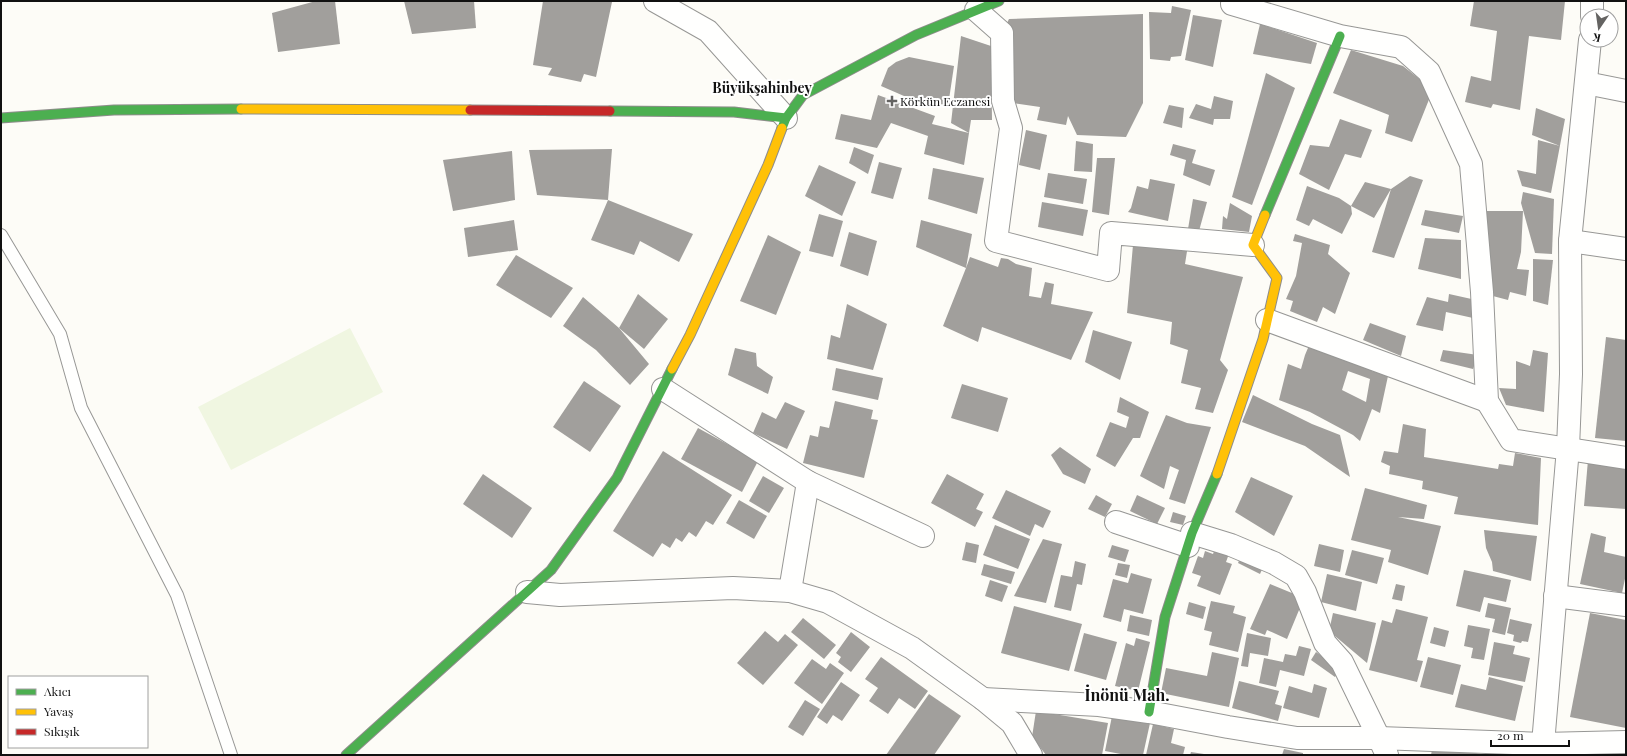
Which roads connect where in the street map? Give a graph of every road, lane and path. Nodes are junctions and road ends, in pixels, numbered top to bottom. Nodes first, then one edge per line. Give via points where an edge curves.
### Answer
1 (655, 1) edge
2 (999, 1) edge
3 (1232, 4) dead end
4 (976, 10) junction
5 (1340, 36) junction
6 (1589, 48) edge
7 (1586, 83) junction
8 (1626, 91) edge
9 (1, 118) edge
10 (786, 118) junction
11 (1, 235) edge
12 (1570, 241) junction
13 (1253, 245) junction
14 (1626, 249) edge
15 (1267, 320) junction
16 (663, 389) junction
17 (1487, 401) junction
18 (1568, 448) junction
19 (1626, 458) edge
20 (808, 482) junction
21 (1116, 522) dead end
22 (923, 536) dead end
23 (1190, 540) junction
24 (790, 591) junction
25 (527, 592) junction
26 (1555, 596) junction
27 (1626, 605) edge
28 (983, 699) junction
29 (1149, 712) junction
30 (1626, 742) edge
31 (1543, 744) junction
32 (1383, 746) edge
33 (231, 755) edge
34 (346, 755) edge
35 (1031, 755) edge

1 - 10 street via 708,31
2 - 4 street
3 - 5 street
4 - 10 street via 916,35 803,95
4 - 13 street via 1002,33 1003,101 1011,128 996,241 1108,270 1111,233
5 - 13 street
5 - 17 street via 1401,47 1430,72 1471,164 1482,292
6 - 7 street
7 - 8 street
7 - 12 street
9 - 10 street via 114,110 330,109 734,112
10 - 16 street via 768,165
11 - 33 lane via 60,334 81,408 177,595
12 - 14 street
12 - 18 street via 1571,374
13 - 15 street via 1277,278
15 - 17 street
15 - 23 street via 1221,466
16 - 20 street
16 - 25 street via 617,478 551,570
17 - 18 street via 1511,440
18 - 19 street
18 - 26 street
20 - 22 street
20 - 24 street
21 - 23 street
23 - 29 street via 1165,617
23 - 32 street via 1231,544 1296,576 1325,643 1342,662
24 - 25 street via 733,588 560,595
24 - 28 street via 828,602 912,648
25 - 34 street
26 - 27 street
26 - 31 street
28 - 29 street via 1099,705
28 - 35 street via 1012,723
29 - 32 street via 1297,738
30 - 31 street
31 - 32 street

